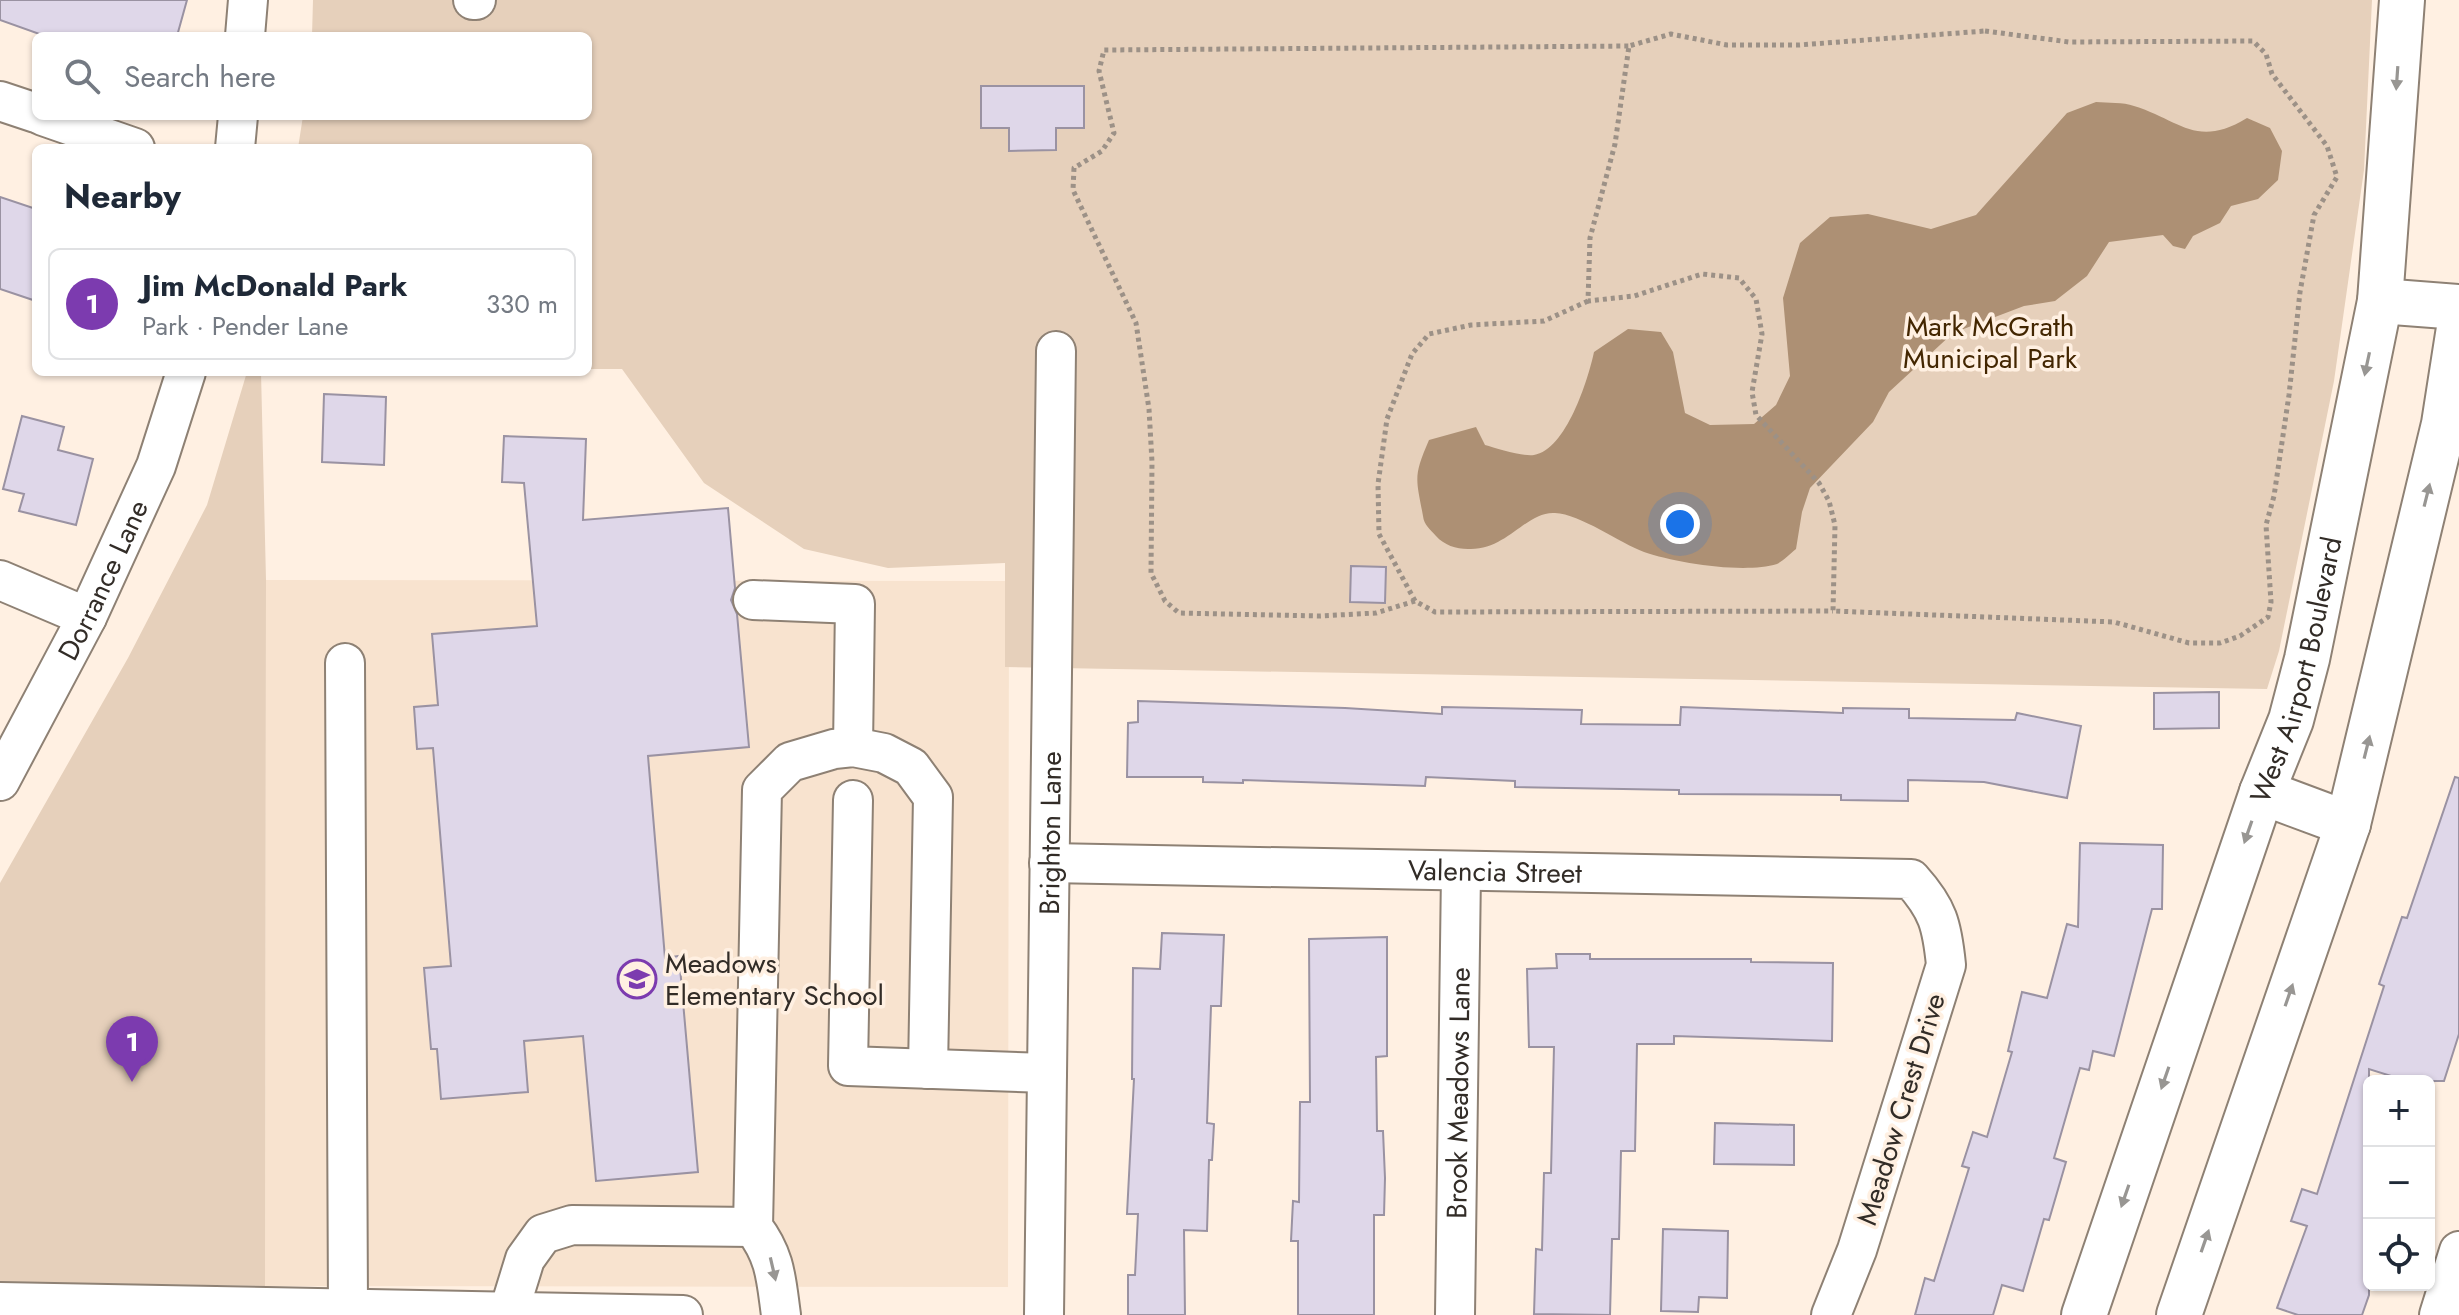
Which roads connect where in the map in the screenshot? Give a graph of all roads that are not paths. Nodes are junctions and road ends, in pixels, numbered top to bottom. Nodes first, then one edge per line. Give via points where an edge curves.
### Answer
1 (248, 0) edge
2 (2402, 0) edge
3 (245, 32) edge
4 (0, 101) edge
5 (32, 112) edge
6 (54, 120) edge
7 (238, 120) edge
8 (124, 144) edge
9 (235, 144) edge
10 (2380, 301) junction
11 (2459, 307) edge
12 (2459, 328) edge
13 (1056, 351) dead end
14 (185, 376) edge
15 (0, 580) edge
16 (753, 600) dead end
17 (87, 617) junction
18 (345, 663) dead end
19 (853, 747) junction
20 (0, 781) edge
21 (2262, 792) junction
22 (853, 800) dead end
23 (2348, 824) junction
24 (1049, 863) junction
25 (1461, 872) junction
26 (1931, 901) joint
27 (928, 1069) junction
28 (1047, 1073) junction
29 (753, 1227) junction
30 (2459, 1251) edge
31 (0, 1302) edge
32 (348, 1308) junction
33 (509, 1311) junction
34 (683, 1315) edge
35 (781, 1315) edge
36 (1044, 1315) edge
37 (1455, 1315) edge
38 (1831, 1315) edge
39 (2084, 1315) edge
40 (2179, 1315) edge
41 (2439, 1315) edge

1 - 3 street
2 -> 10 main road, West Airport Boulevard
4 - 5 street
6 - 8 street
7 - 9 street
10 - 11 main road
10 -> 21 main road, West Airport Boulevard via 2307,659 2291,720
23 -> 12 main road via 2444,424
13 - 24 street, Brighton Lane
14 - 17 street, Dorrance Lane via 156,466
15 - 17 street
16 - 19 street via 855,604
17 - 20 street, Dorrance Lane
18 - 32 street
19 - 27 street via 884,753 911,767 933,797
19 - 29 street via 790,762 762,790
21 - 23 main road
21 -> 39 main road, West Airport Boulevard
22 - 27 street via 848,1066
40 -> 23 main road
24 - 25 street, Valencia Street
24 - 28 street, Brighton Lane
25 - 26 street, Valencia Street via 1888,877 1911,879
25 - 37 street, Brook Meadows Lane
26 - 38 street, Meadow Crest Drive via 1943,932 1946,965 1857,1250
27 - 28 street
28 - 36 street, Brighton Lane
29 - 33 street via 572,1225 543,1234 525,1259
29 -> 35 street via 768,1247
30 - 41 street
31 - 32 street
32 - 33 street
33 - 34 street

